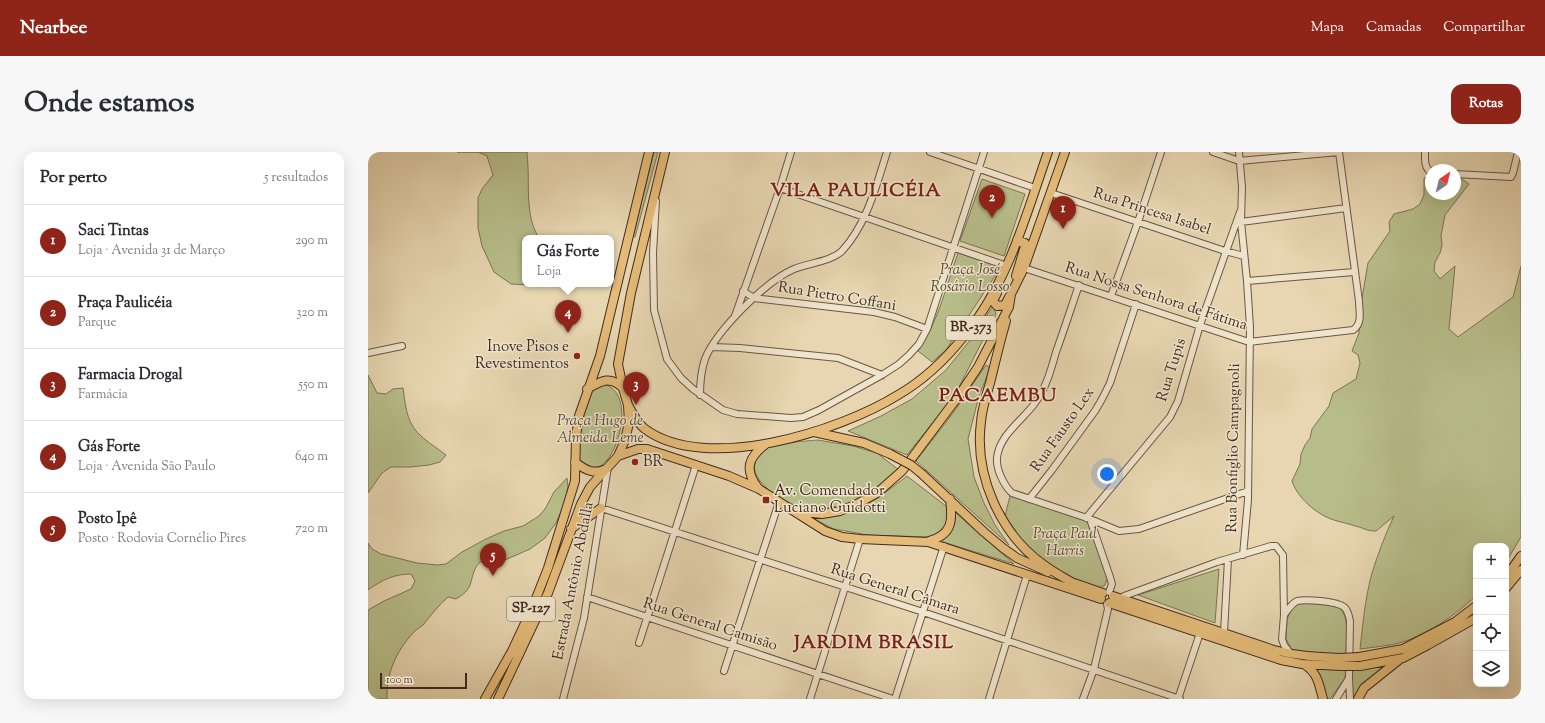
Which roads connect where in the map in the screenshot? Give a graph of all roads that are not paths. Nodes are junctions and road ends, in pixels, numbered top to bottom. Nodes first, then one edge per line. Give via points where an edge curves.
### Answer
1 (649, 152) edge
2 (665, 152) edge
3 (790, 152) edge
4 (887, 152) edge
5 (930, 152) edge
6 (984, 152) edge
7 (1048, 152) edge
8 (1065, 152) edge
9 (1161, 152) edge
10 (1213, 152) edge
11 (1239, 152) edge
12 (1339, 152) edge
13 (1425, 152) edge
14 (1518, 152) edge
15 (1239, 161) junction
16 (1425, 164) edge
17 (979, 168) junction
18 (1461, 174) edge
19 (657, 185) junction
20 (780, 188) junction
21 (1035, 188) junction
22 (1051, 193) junction
23 (1242, 206) junction
24 (1346, 208) junction
25 (865, 216) junction
26 (1138, 222) junction
27 (1241, 222) junction
28 (1018, 240) junction
29 (953, 247) junction
30 (1225, 251) junction
31 (1244, 256) junction
32 (1007, 266) junction
33 (1024, 268) junction
34 (1354, 272) junction
35 (1247, 281) junction
36 (1079, 286) junction
37 (1013, 290) junction
38 (743, 291) junction
39 (1111, 296) junction
40 (754, 298) junction
41 (1136, 304) junction
42 (1009, 307) junction
43 (734, 317) junction
44 (1200, 325) junction
45 (927, 329) junction
46 (1249, 342) junction
47 (402, 346) dead end
48 (711, 347) junction
49 (368, 353) edge
50 (882, 375) junction
51 (623, 388) junction
52 (587, 389) junction
53 (700, 395) junction
54 (628, 405) junction
55 (812, 432) junction
56 (766, 444) junction
57 (618, 456) junction
58 (575, 462) junction
59 (696, 464) junction
60 (607, 468) junction
61 (759, 489) junction
62 (1248, 491) junction
63 (950, 499) junction
64 (1029, 499) junction
65 (781, 503) junction
66 (601, 508) junction
67 (1088, 519) junction
68 (571, 529) junction
69 (675, 531) junction
70 (860, 539) junction
71 (928, 542) junction
72 (944, 546) junction
73 (1243, 554) junction
74 (1521, 556) edge
75 (761, 559) junction
76 (1228, 559) junction
77 (1521, 570) edge
78 (1509, 573) edge
79 (1027, 575) junction
80 (1073, 583) junction
81 (1509, 584) edge
82 (845, 587) junction
83 (587, 598) junction
84 (1109, 598) junction
85 (1473, 608) edge
86 (923, 612) junction
87 (1284, 614) junction
88 (648, 618) junction
89 (1473, 620) edge
90 (1200, 633) junction
91 (1224, 633) junction
92 (1007, 640) junction
93 (1282, 640) junction
94 (639, 643) dead end
95 (733, 646) junction
96 (1274, 650) junction
97 (1292, 654) junction
98 (1402, 658) junction
99 (1341, 662) junction
100 (1302, 664) junction
101 (1094, 669) junction
102 (724, 671) dead end
103 (818, 674) junction
104 (1349, 678) junction
105 (485, 699) edge
106 (498, 699) edge
107 (563, 699) edge
108 (810, 699) edge
109 (894, 699) edge
110 (989, 699) edge
111 (1083, 699) edge
112 (1179, 699) edge
113 (1323, 699) edge
114 (1336, 699) edge
115 (1350, 699) edge
116 (1358, 699) edge

1 - 52 main road, SP-127 via 600,356
2 - 19 main road, SP-127
3 - 20 street
4 - 25 street
5 - 17 street
6 - 17 street
7 - 21 main road, BR-373
8 - 22 main road, BR-373
9 - 26 street
10 - 15 street
11 - 15 street, Rua Bonfiglio Campagnoli
12 - 15 street
12 - 24 street
13 - 16 street
14 - 18 street via 1511,176
15 - 23 street, Rua Bonfiglio Campagnoli
17 - 21 street
17 - 29 street
19 - 51 main road, SP-127 via 631,293 618,364
19 - 53 street via 652,253 654,310 667,359 681,378
20 - 25 street
20 - 38 street
21 - 28 main road, BR-373
22 - 26 street, Rua Princesa Isabel
22 - 33 main road, BR-373
23 - 27 street, Rua Bonfiglio Campagnoli
23 - 30 street, Rua Tupis
24 - 27 street
24 - 34 street
25 - 29 street
25 - 40 street via 841,252 793,270
26 - 30 street, Rua Princesa Isabel
26 - 39 street
27 - 31 street, Rua Bonfiglio Campagnoli
28 - 32 main road, BR-373
28 - 37 main road via 1025,243 1025,246
29 - 32 street
29 - 45 street
30 - 31 street, Rua Princesa Isabel
30 - 44 street, Rua Tupis
31 - 35 street, Rua Bonfiglio Campagnoli
32 - 37 main road via 1006,278 993,300 997,306 1005,305
32 - 55 main road, BR-373 via 984,310 934,369 898,396 853,418
33 - 36 street, Rua Nossa Senhora de Fátima
33 - 37 main road, BR-373
34 - 35 street
34 - 46 street, Rua Nossa Senhora de Fátima via 1360,322 1353,330
35 - 46 street, Rua Bonfiglio Campagnoli
36 - 39 street, Rua Nossa Senhora de Fátima
36 - 64 street via 1046,385 999,449 997,459 1007,489
37 - 42 main road, BR-373
38 - 40 street, Rua Pietro Coffani
38 - 43 street
39 - 41 street, Rua Nossa Senhora de Fátima
40 - 43 street
40 - 45 street, Rua Pietro Coffani via 874,312
41 - 44 street, Rua Nossa Senhora de Fátima
41 - 64 street, Rua Fausto Lex via 1102,399
42 - 65 main road, BR-373 via 978,367 960,394 894,479 877,493 840,511 822,514 803,512
42 - 80 main road via 981,421 979,443 983,468 998,511 1010,531 1044,565
43 - 48 street
44 - 46 street, Rua Nossa Senhora de Fátima
44 - 67 street, Rua Tupis via 1178,401 1170,417
45 - 50 street via 909,355
46 - 62 street, Rua Bonfiglio Campagnoli
47 - 49 street
48 - 50 street via 838,358
48 - 53 street via 702,367
50 - 53 street via 803,417 737,414 722,410
51 - 52 main road via 611,380
51 - 54 main road, SP-127
52 - 58 main road, SP-127 via 579,416
54 - 56 main road, BR-373 via 644,428 669,440 718,449
54 - 57 main road, SP-127 via 625,440
55 - 56 main road, BR-373
55 - 63 main road, bridge via 864,443 890,454 911,465
56 - 61 main road via 750,461 750,473
57 - 59 main road, BR-373 via 647,449
57 - 60 main road, SP-127
58 - 60 main road via 588,471 600,472
58 - 105 main road, SP-127 via 575,481 548,568 512,651
59 - 61 main road, BR-373
59 - 69 street
60 - 66 street, Estrada Antônio Abdalla
60 - 68 main road, SP-127 via 590,487
61 - 65 main road, BR-373
62 - 67 street via 1139,529 1119,531
62 - 73 street, Rua Bonfiglio Campagnoli
63 - 71 main road via 952,515 946,533 939,539
63 - 80 main road via 1016,558
64 - 67 street
65 - 70 main road via 825,531 842,537
65 - 75 street
66 - 68 main road
66 - 69 street, Rua General Câmara
66 - 83 street, Estrada Antônio Abdalla
67 - 84 street via 1112,584
68 - 106 main road, SP-127 via 533,628
69 - 75 street, Rua General Câmara
69 - 88 street
70 - 71 main road
70 - 82 street
71 - 72 main road
72 - 79 main road
72 - 86 street
73 - 76 street
73 - 87 street via 1271,546 1276,546 1281,552
74 - 78 main road
75 - 82 street, Rua General Câmara
75 - 95 street
76 - 84 street via 1124,596
76 - 91 street
77 - 81 main road
79 - 84 main road
79 - 92 street
80 - 84 main road
82 - 86 street, Rua General Câmara
82 - 103 street
83 - 88 street, Rua General Camisão
83 - 107 street, Estrada Antônio Abdalla
84 - 90 main road
84 - 91 main road
84 - 101 street
85 - 99 main road, bridge via 1455,622 1403,649 1359,656
86 - 92 street, Rua General Câmara
86 - 109 street
87 - 93 street
87 - 104 street via 1292,605 1305,600 1344,607 1350,621
88 - 94 street
88 - 95 street, Rua General Camisão
89 - 98 main road
90 - 100 main road via 1281,660
90 - 112 street
91 - 96 main road
92 - 101 street, Rua General Câmara
92 - 110 street
93 - 96 street
93 - 97 street
95 - 102 street
95 - 103 street, Rua General Camisão
96 - 97 main road
97 - 99 main road
98 - 99 main road, bridge via 1360,666
98 - 116 main road via 1364,688
99 - 100 main road
100 - 113 main road via 1314,672
101 - 111 street
101 - 112 street, Rua General Câmara
103 - 108 street
103 - 109 street, Rua General Camisão
104 - 114 street
104 - 115 street

